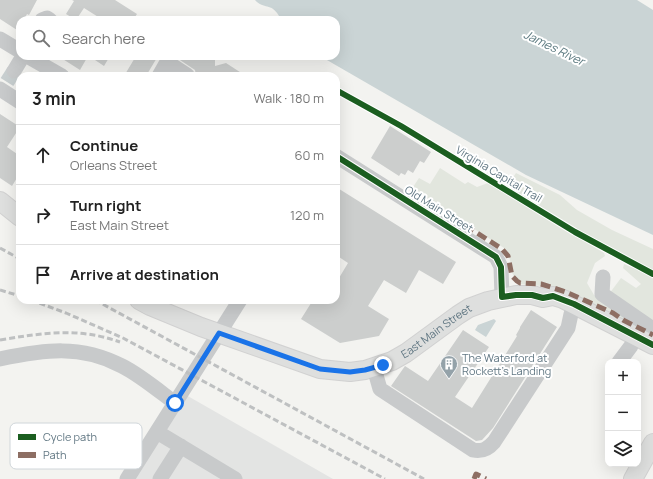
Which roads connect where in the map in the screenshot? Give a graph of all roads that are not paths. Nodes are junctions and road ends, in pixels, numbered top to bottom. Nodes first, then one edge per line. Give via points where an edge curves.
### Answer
1 (0, 39) edge
2 (16, 49) edge
3 (20, 60) edge
4 (34, 60) edge
5 (165, 60) edge
6 (166, 60) edge
7 (54, 72) edge
8 (160, 72) edge
9 (183, 72) edge
10 (6, 83) edge
11 (16, 97) edge
12 (340, 159) edge
13 (0, 201) edge
14 (16, 214) edge
15 (603, 277) dead end
16 (502, 297) junction
17 (543, 298) junction
18 (146, 304) edge
19 (237, 304) edge
20 (571, 314) junction
21 (653, 329) edge
22 (219, 333) junction
23 (653, 345) edge
24 (631, 346) junction
25 (653, 357) edge
26 (622, 359) edge
27 (0, 360) edge
28 (374, 368) junction
29 (175, 403) junction
30 (157, 432) junction
31 (181, 446) junction
32 (652, 448) edge
33 (142, 456) edge
34 (133, 469) edge
35 (127, 479) edge
36 (160, 479) edge
37 (235, 479) edge
38 (633, 479) edge

1 - 2 street
3 - 10 street
4 - 7 street
5 - 8 street
6 - 9 street
10 - 11 street
12 - 16 street, Old Main Street via 496,257 501,267
13 - 14 main road
15 - 21 street via 602,294
16 - 17 main road, East Main Street via 532,295
16 - 28 main road, East Main Street via 469,308 406,353
17 - 20 main road, East Main Street via 549,305
17 - 23 main road, East Main Street via 553,296 563,299
18 - 22 main road, East Main Street
19 - 22 street
20 - 24 main road, East Main Street
20 - 28 street via 568,328 494,442 485,450 473,450 380,389
22 - 28 main road, East Main Street via 320,369 350,372
22 - 29 street
24 - 25 main road, East Main Street
24 - 26 street
27 - 29 street via 50,351 69,351 99,357 123,367
29 - 30 street
30 - 31 street
30 - 33 street
31 - 36 street
31 - 37 street
32 - 38 main road
34 - 35 street

